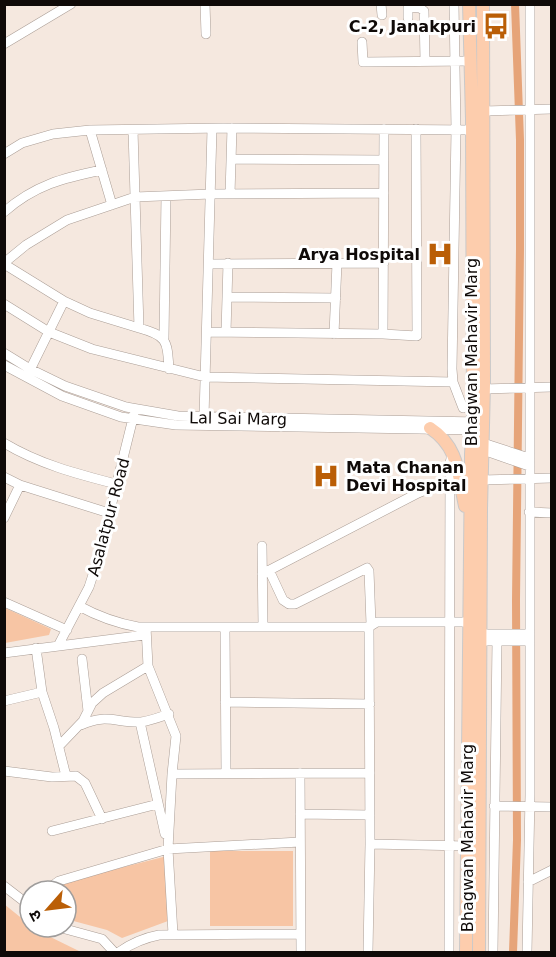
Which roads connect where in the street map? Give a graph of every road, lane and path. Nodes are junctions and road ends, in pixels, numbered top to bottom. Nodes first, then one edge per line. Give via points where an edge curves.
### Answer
1 (71, 4) edge
2 (204, 4) edge
3 (381, 4) edge
4 (454, 4) edge
5 (469, 4) edge
6 (483, 4) edge
7 (530, 4) edge
8 (382, 15) dead end
9 (408, 18) dead end
10 (206, 34) dead end
11 (362, 42) dead end
12 (4, 44) edge
13 (425, 61) junction
14 (454, 61) junction
15 (471, 61) junction
16 (528, 109) junction
17 (552, 109) edge
18 (484, 111) junction
19 (232, 128) junction
20 (212, 129) junction
21 (384, 129) junction
22 (416, 129) junction
23 (90, 130) junction
24 (133, 130) junction
25 (456, 130) junction
26 (472, 130) junction
27 (4, 154) edge
28 (231, 159) junction
29 (384, 160) junction
30 (102, 170) junction
31 (384, 193) junction
32 (211, 194) junction
33 (230, 194) junction
34 (166, 196) junction
35 (135, 197) junction
36 (112, 205) junction
37 (4, 212) edge
38 (228, 263) junction
39 (337, 263) junction
40 (384, 263) junction
41 (4, 264) edge
42 (209, 264) junction
43 (227, 297) junction
44 (336, 298) junction
45 (64, 301) junction
46 (4, 304) edge
47 (139, 328) junction
48 (49, 332) junction
49 (207, 332) junction
50 (226, 332) junction
51 (334, 334) junction
52 (383, 334) junction
53 (164, 338) junction
54 (4, 353) edge
55 (4, 365) edge
56 (169, 369) junction
57 (28, 373) junction
58 (205, 377) junction
59 (453, 382) junction
60 (526, 387) junction
61 (552, 387) edge
62 (478, 390) junction
63 (463, 408) junction
64 (134, 414) junction
65 (204, 417) junction
66 (433, 424) junction
67 (479, 433) junction
68 (4, 443) edge
69 (452, 450) junction
70 (527, 468) junction
71 (4, 477) edge
72 (482, 477) junction
73 (552, 478) edge
74 (116, 484) junction
75 (20, 485) junction
76 (450, 486) junction
77 (529, 512) junction
78 (109, 513) junction
79 (552, 513) edge
80 (4, 518) edge
81 (470, 531) junction
82 (262, 546) dead end
83 (266, 572) junction
84 (4, 602) edge
85 (79, 606) junction
86 (451, 622) junction
87 (469, 622) junction
88 (370, 625) junction
89 (263, 627) junction
90 (225, 628) junction
91 (67, 630) junction
92 (145, 631) junction
93 (481, 638) junction
94 (526, 638) junction
95 (500, 639) junction
96 (59, 644) junction
97 (36, 648) junction
98 (4, 653) edge
99 (82, 659) dead end
100 (148, 666) junction
101 (42, 692) junction
102 (4, 701) edge
103 (225, 702) junction
104 (370, 704) junction
105 (88, 711) junction
106 (169, 714) junction
107 (140, 722) junction
108 (79, 726) junction
109 (59, 746) junction
110 (4, 760) edge
111 (6, 772) edge
112 (226, 773) junction
113 (300, 773) junction
114 (370, 773) junction
115 (172, 774) junction
116 (66, 776) junction
117 (158, 804) junction
118 (498, 806) junction
119 (527, 807) junction
120 (552, 807) edge
121 (300, 814) junction
122 (370, 815) junction
123 (102, 819) junction
124 (52, 831) dead end
125 (300, 842) junction
126 (370, 844) junction
127 (449, 846) junction
128 (467, 846) junction
129 (168, 849) junction
130 (552, 870) edge
131 (69, 879) edge
132 (528, 882) junction
133 (4, 886) edge
134 (18, 897) edge
135 (78, 932) edge
136 (173, 934) junction
137 (301, 934) junction
138 (114, 952) edge
139 (119, 952) edge
140 (301, 952) edge
141 (368, 952) edge
142 (449, 952) edge
143 (466, 952) edge
144 (479, 952) edge
145 (493, 952) edge
146 (527, 952) edge

1 - 12 street
2 - 10 street
3 - 8 street
4 - 14 street
5 - 15 main road, Bhagwan Mahavir Marg
6 - 18 main road, Bhagwan Mahavir Marg
7 - 16 street
9 - 13 street via 408,7 424,11
11 - 13 street via 363,62
13 - 14 street
14 - 15 street
14 - 25 street
15 - 26 main road, Bhagwan Mahavir Marg
16 - 17 street
16 - 18 street
16 - 60 street
18 - 62 main road, Bhagwan Mahavir Marg
19 - 20 street
19 - 21 street
19 - 28 street
20 - 24 street
20 - 32 street
21 - 22 street
21 - 29 street
22 - 25 street
22 - 52 street via 417,336
23 - 24 street
23 - 27 street via 53,134 22,143
23 - 30 street
24 - 35 street
25 - 26 street
25 - 59 street
26 - 62 main road, Bhagwan Mahavir Marg
28 - 29 street
28 - 33 street
29 - 31 street
30 - 36 street
30 - 37 street via 53,181
31 - 33 street
31 - 40 street
32 - 33 street
32 - 34 street
32 - 42 street
34 - 35 street
34 - 53 street
35 - 36 street
35 - 47 street
36 - 41 street via 67,220
38 - 39 street
38 - 42 street
38 - 43 street
39 - 40 street
39 - 44 street
40 - 52 street
41 - 45 street
42 - 49 street
43 - 44 street
43 - 50 street
44 - 51 street
45 - 47 street via 90,314
45 - 48 street
46 - 48 street
47 - 53 street
48 - 56 street via 92,349
48 - 57 street
49 - 50 street
49 - 58 street
50 - 51 street
51 - 52 street
53 - 56 street
54 - 57 street, Lal Sai Marg
55 - 57 street, Lal Sai Marg
56 - 58 street
57 - 64 street, Lal Sai Marg
58 - 59 street
58 - 65 street
59 - 63 street
60 - 61 street
60 - 62 street
60 - 70 street
62 - 63 street
62 - 67 main road, Bhagwan Mahavir Marg
63 - 66 street
64 - 65 street, Lal Sai Marg
64 - 66 street, Lal Sai Marg via 176,425
64 - 74 street, Asalatpur Road
65 - 66 street, Lal Sai Marg
66 - 67 street, Lal Sai Marg
66 - 69 main road
67 - 70 street, Lal Sai Marg
67 - 72 main road, Bhagwan Mahavir Marg
67 - 81 main road, Bhagwan Mahavir Marg
68 - 74 street via 68,472
69 - 76 street
69 - 81 main road
70 - 72 street
70 - 73 street
70 - 77 street
71 - 75 street
72 - 93 main road, Bhagwan Mahavir Marg
74 - 78 street, Asalatpur Road
75 - 78 street
75 - 80 street
76 - 83 street via 418,493
76 - 86 street
77 - 79 street
77 - 94 street
78 - 85 street, Asalatpur Road via 98,560
81 - 87 main road, Bhagwan Mahavir Marg
82 - 83 street
83 - 88 street via 283,600 295,604 367,568
83 - 89 street
84 - 91 street
85 - 91 street, Asalatpur Road
85 - 92 street via 100,618
86 - 87 street
86 - 88 street
86 - 127 street
87 - 128 main road, Bhagwan Mahavir Marg
88 - 89 street
88 - 104 street
89 - 90 street
90 - 92 street
90 - 103 street
91 - 96 street, Asalatpur Road
92 - 96 street
92 - 100 street
93 - 95 street
93 - 144 main road, Bhagwan Mahavir Marg
94 - 95 street
94 - 119 street
95 - 118 street
96 - 97 street
97 - 98 street
97 - 101 street
99 - 105 street
100 - 105 street via 103,693
100 - 106 street
101 - 102 street
101 - 109 street
103 - 104 street
103 - 112 street
104 - 114 street
105 - 108 street
106 - 107 street
106 - 115 street via 176,736
107 - 108 street via 106,718
107 - 117 street
108 - 109 street
109 - 116 street
110 - 111 street
111 - 116 street
112 - 113 street
112 - 115 street
113 - 114 street
113 - 121 street
114 - 122 street
115 - 129 street
116 - 123 street via 76,776 85,783
117 - 123 street
117 - 129 street
118 - 119 street
118 - 145 street
119 - 120 street
119 - 132 street
121 - 122 street
121 - 125 street
122 - 126 street
123 - 124 street
125 - 129 street
125 - 137 street
126 - 127 street
126 - 141 street
127 - 128 street
127 - 142 street
128 - 143 main road, Bhagwan Mahavir Marg
129 - 131 street
129 - 136 street
130 - 132 street
132 - 146 street
133 - 134 street
135 - 138 street via 102,939
136 - 137 street
136 - 139 street via 144,938
137 - 140 street

